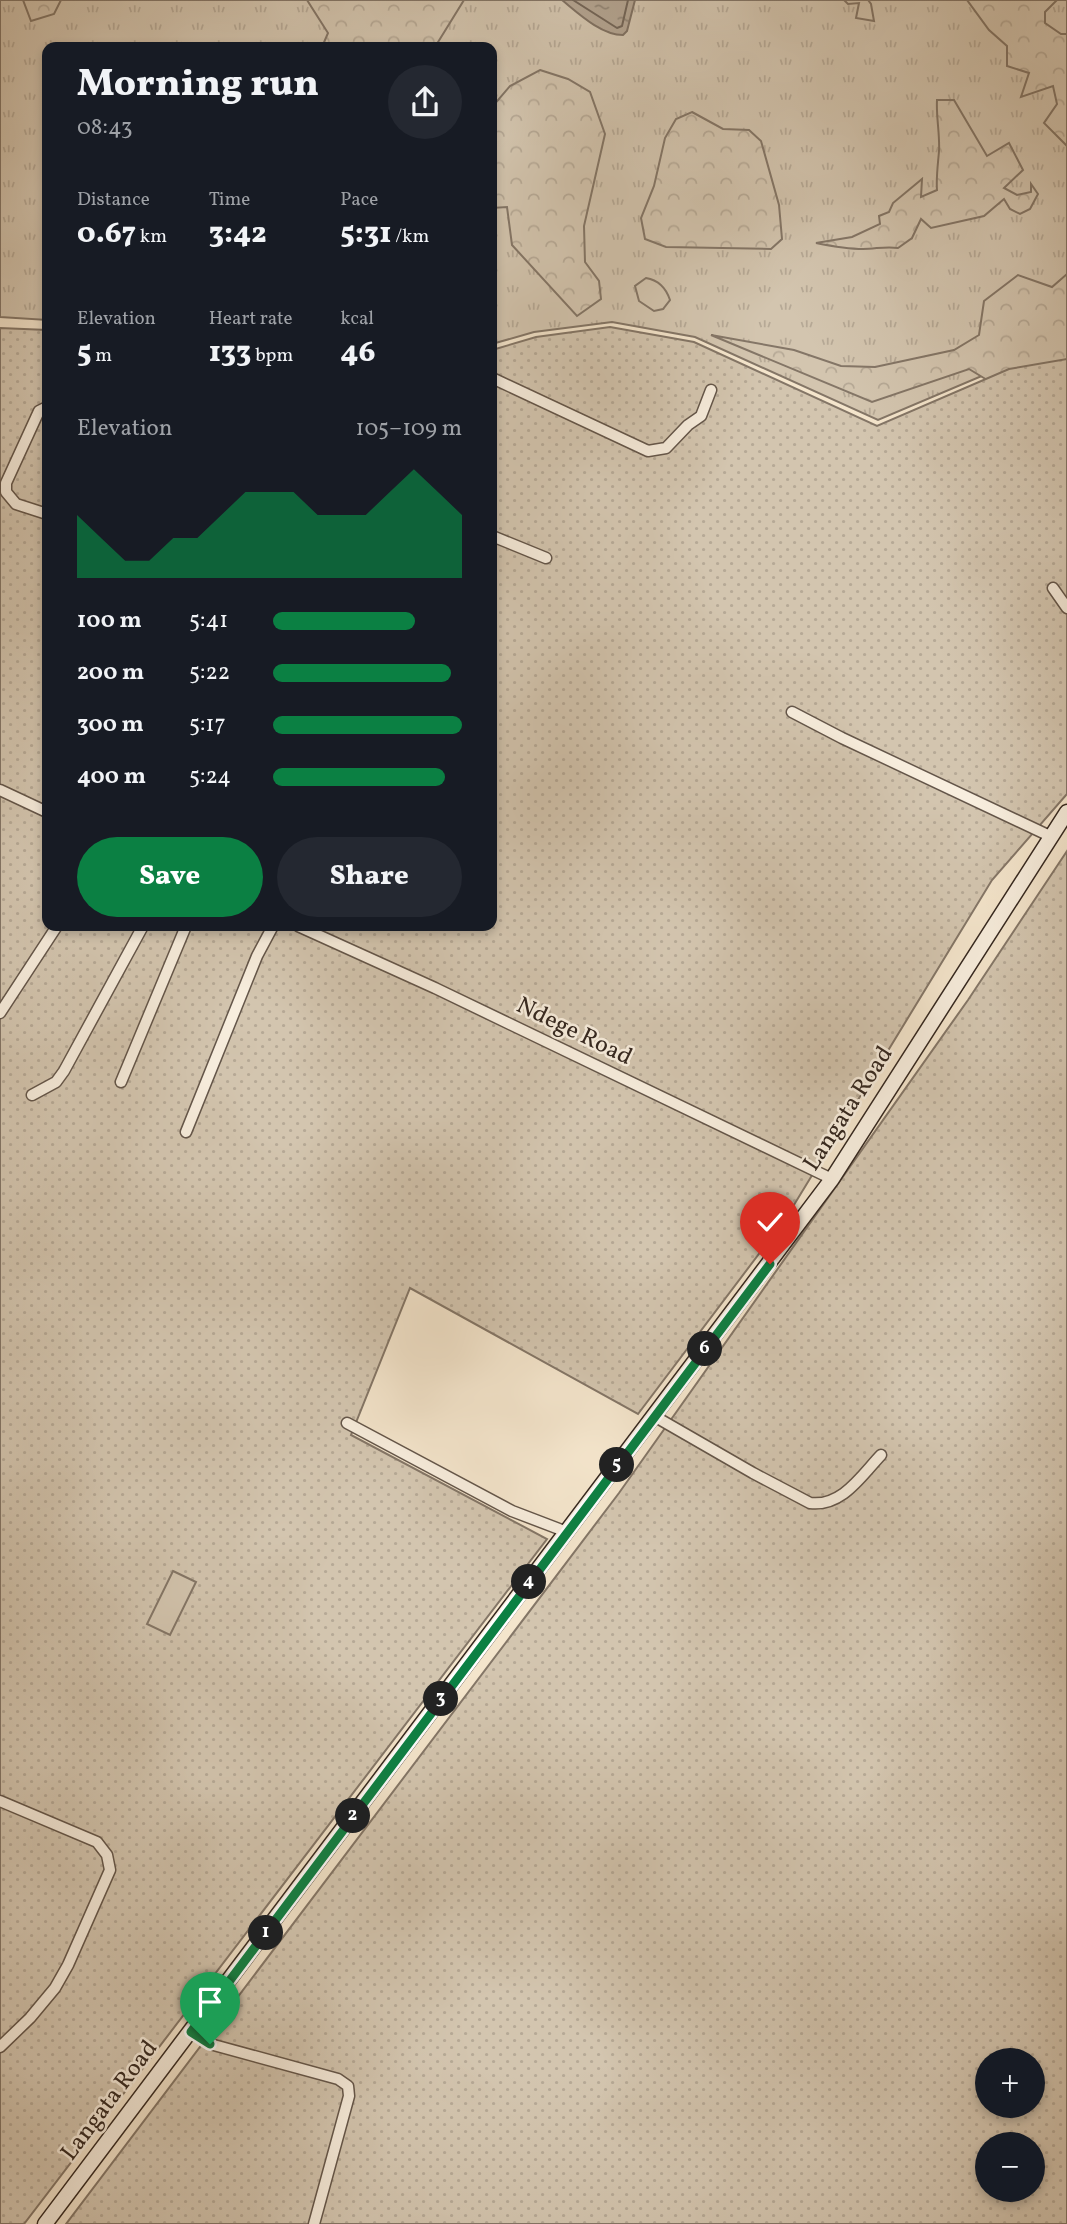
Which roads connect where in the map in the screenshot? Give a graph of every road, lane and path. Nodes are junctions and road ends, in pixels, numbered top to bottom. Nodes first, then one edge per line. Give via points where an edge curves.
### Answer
1 (497, 380) edge
2 (711, 390) dead end
3 (42, 410) edge
4 (42, 512) edge
5 (497, 538) edge
6 (546, 558) dead end
7 (1053, 588) dead end
8 (1067, 608) edge
9 (792, 712) dead end
10 (0, 790) edge
11 (42, 806) edge
12 (1067, 812) edge
13 (1052, 837) junction
14 (54, 931) edge
15 (140, 931) edge
16 (184, 931) edge
17 (270, 931) edge
18 (309, 931) edge
19 (0, 1013) edge
20 (121, 1082) dead end
21 (32, 1095) dead end
22 (186, 1132) dead end
23 (832, 1179) junction
24 (654, 1416) junction
25 (347, 1423) dead end
26 (881, 1455) dead end
27 (567, 1532) junction
28 (0, 1801) edge
29 (191, 2032) junction
30 (0, 2047) edge
31 (46, 2224) edge
32 (314, 2224) edge

1 - 2 street via 648,451 666,448 701,416
3 - 4 street via 6,483 6,492 16,503
5 - 6 street
7 - 8 street
9 - 13 street
10 - 11 street
12 - 13 main road, Langata Road
13 - 23 main road, Langata Road
14 - 19 street
15 - 21 street via 64,1071 56,1082
16 - 20 street
17 - 22 street
18 - 23 street, Ndege Road
23 - 24 main road, Langata Road
24 - 26 street via 810,1503 834,1501
24 - 27 main road, Langata Road
25 - 27 street via 512,1511
27 - 29 main road, Langata Road
28 - 30 street via 97,1842 107,1855 110,1870 55,1988
29 - 31 main road, Langata Road
29 - 32 street via 210,2044 338,2079 348,2086

